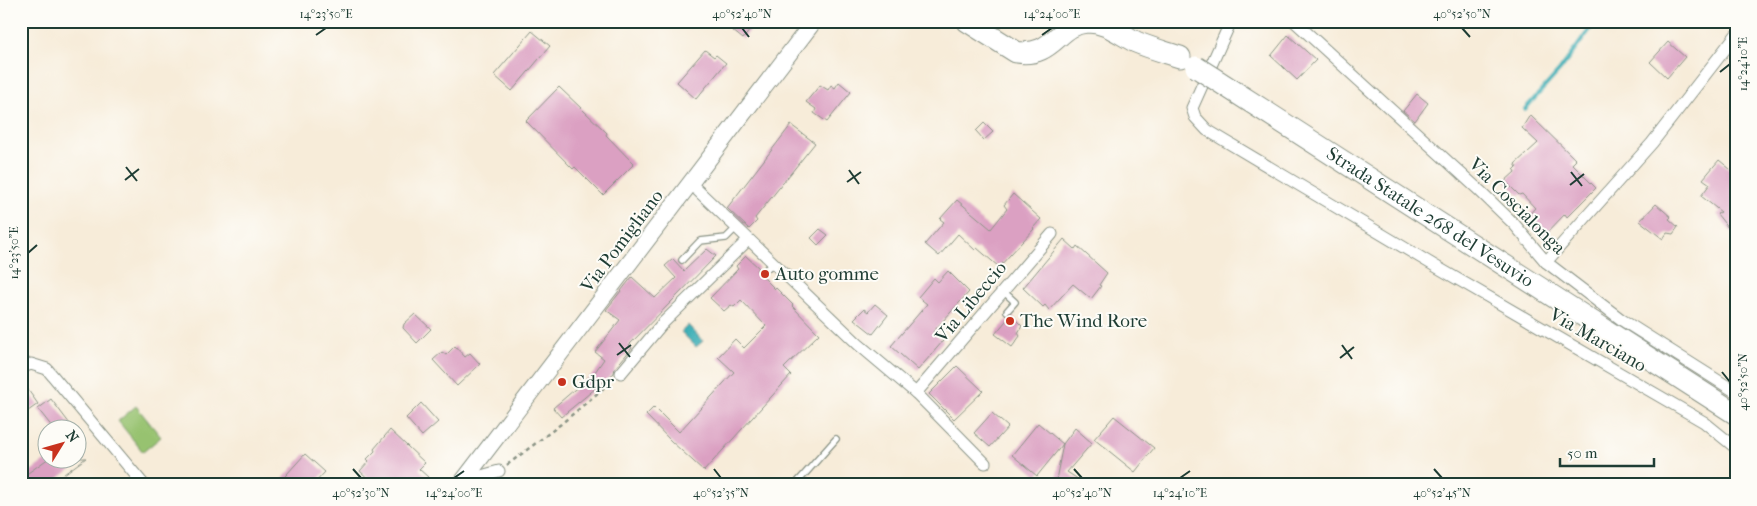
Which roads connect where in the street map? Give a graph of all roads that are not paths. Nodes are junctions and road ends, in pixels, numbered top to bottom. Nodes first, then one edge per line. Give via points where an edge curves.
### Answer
1 (814, 21) edge
2 (967, 21) edge
3 (1125, 21) edge
4 (1231, 21) edge
5 (1294, 21) edge
6 (1059, 28) edge
7 (1736, 35) edge
8 (1188, 62) junction
9 (691, 184) junction
10 (736, 228) junction
11 (1052, 234) dead end
12 (748, 240) junction
13 (682, 260) dead end
14 (1546, 262) junction
15 (772, 264) junction
16 (763, 272) dead end
17 (1003, 291) junction
18 (1007, 311) dead end
19 (21, 368) edge
20 (621, 374) road end
21 (916, 392) junction
22 (1736, 392) edge
23 (1736, 414) edge
24 (836, 439) dead end
25 (1736, 448) edge
26 (985, 463) dead end
27 (499, 470) road end
28 (462, 483) edge
29 (144, 485) edge
30 (795, 485) edge

1 - 9 main road, Via Pomigliano
2 - 6 highway via 1016,52 1025,53 1045,49
3 - 8 highway, Strada Statale 268 del Vesuvio
4 - 25 street, Via Marciano via 1192,108 1195,117 1207,130 1704,422
5 - 14 street, Via Coscialonga via 1480,191
6 - 8 highway via 1085,22 1100,23
7 - 14 street via 1652,143
8 - 23 highway, Strada Statale 268 del Vesuvio, bridge
9 - 10 street
9 - 28 main road, Via Pomigliano
10 - 12 street
10 - 13 lane via 726,238 700,241
11 - 17 street, Via Libeccio
12 - 15 street
12 - 20 street via 662,324
14 - 22 street, Via Coscialonga via 1622,320
15 - 16 lane
15 - 21 street via 858,344
17 - 18 lane via 1015,302
17 - 21 street, Via Libeccio
19 - 29 street via 31,364 47,369
21 - 26 street
24 - 30 lane
27 - 28 street

